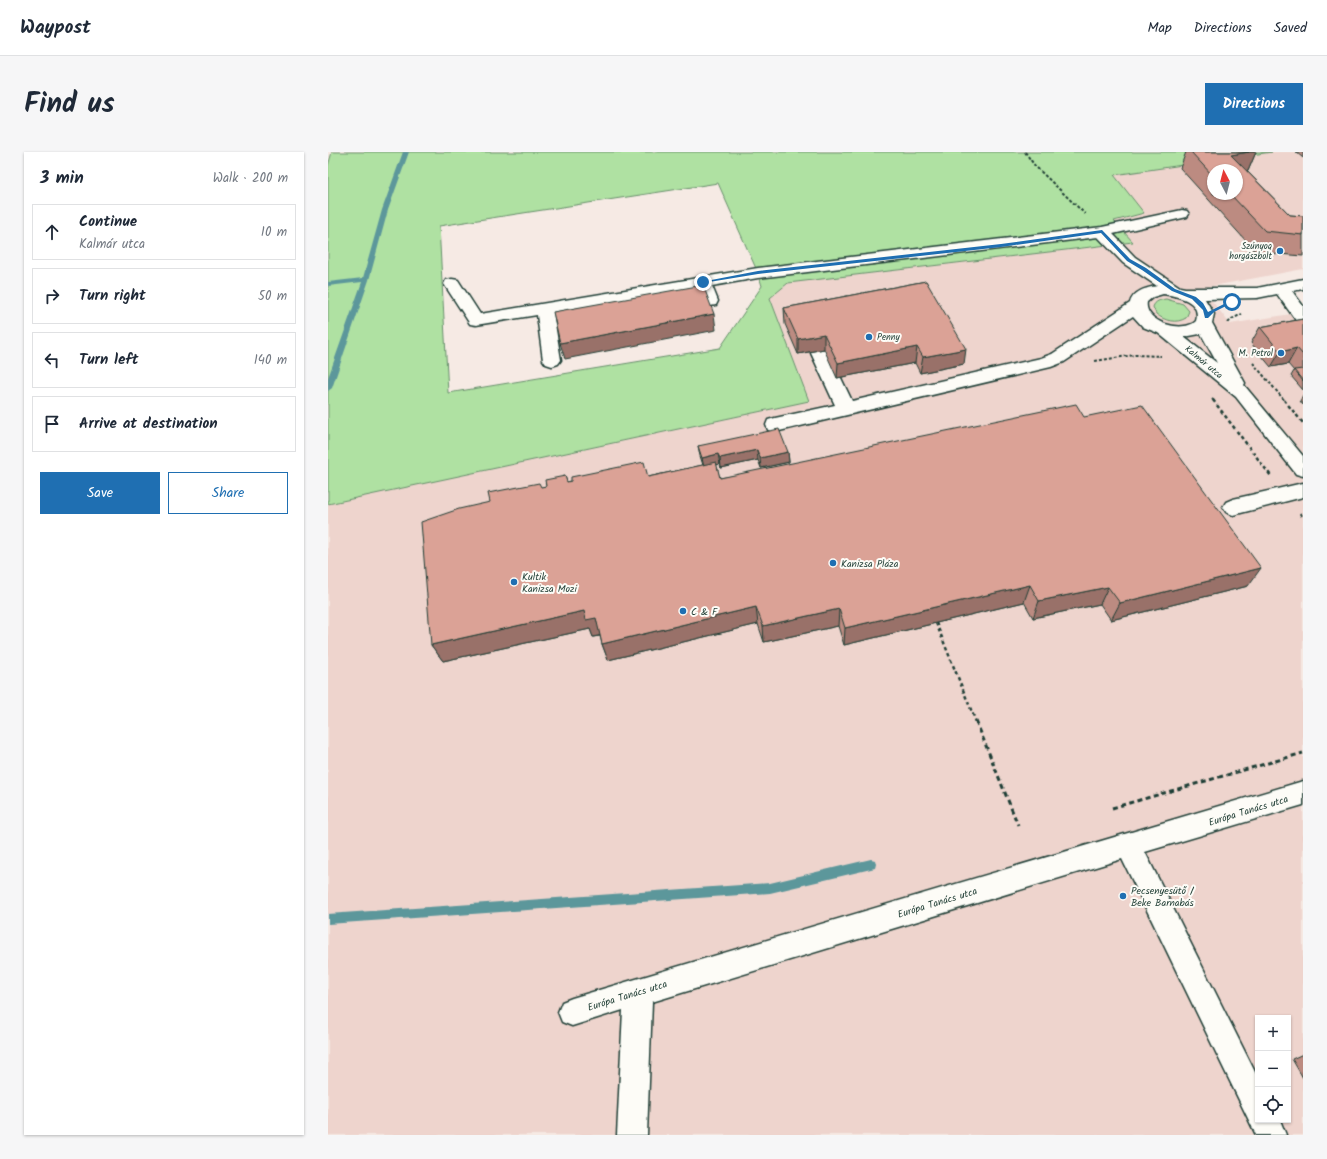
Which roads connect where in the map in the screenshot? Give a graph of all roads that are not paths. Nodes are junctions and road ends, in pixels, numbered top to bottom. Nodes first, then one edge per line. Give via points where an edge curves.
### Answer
1 (1182, 214) dead end
2 (1102, 232) junction
3 (1128, 260) junction
4 (703, 282) junction
5 (452, 284) dead end
6 (1303, 284) edge
7 (1280, 288) junction
8 (1179, 292) junction
9 (1137, 293) junction
10 (1257, 293) junction
11 (710, 301) edge
12 (544, 308) junction
13 (1303, 318) edge
14 (1205, 321) junction
15 (1160, 329) junction
16 (1092, 336) junction
17 (820, 353) edge
18 (552, 360) dead end
19 (1242, 393) junction
20 (846, 408) junction
21 (775, 424) dead end
22 (1303, 469) edge
23 (1294, 493) edge
24 (1233, 507) dead end
25 (1303, 794) edge
26 (1128, 845) junction
27 (638, 992) junction
28 (572, 1012) dead end
29 (1255, 1103) edge
30 (1265, 1123) edge
31 (632, 1135) edge
32 (1271, 1135) edge

1 - 2 street
2 - 3 street
2 - 4 street via 758,273
3 - 8 street, Kalmár utca
3 - 9 street, Kalmár utca
4 - 11 street
4 - 12 street
5 - 12 street via 476,320
6 - 7 street
7 - 10 street
7 - 13 street
8 - 9 street
8 - 10 street
8 - 14 street, Kalmár utca via 1201,304 1206,310
9 - 15 street, Kalmár utca via 1139,314 1145,321
9 - 16 street
10 - 14 street via 1212,311
12 - 18 street
14 - 15 street via 1198,329 1188,332 1177,333
14 - 19 street, Kalmár utca
15 - 16 street via 1120,329
15 - 19 street, Kalmár utca
16 - 20 street via 1058,358 1032,366
17 - 20 street
19 - 22 street, Kalmár utca
20 - 21 street
23 - 24 street
25 - 26 street, Európa Tanács utca
26 - 27 street, Európa Tanács utca
26 - 29 street
27 - 28 street, Európa Tanács utca
27 - 31 street
30 - 32 street

